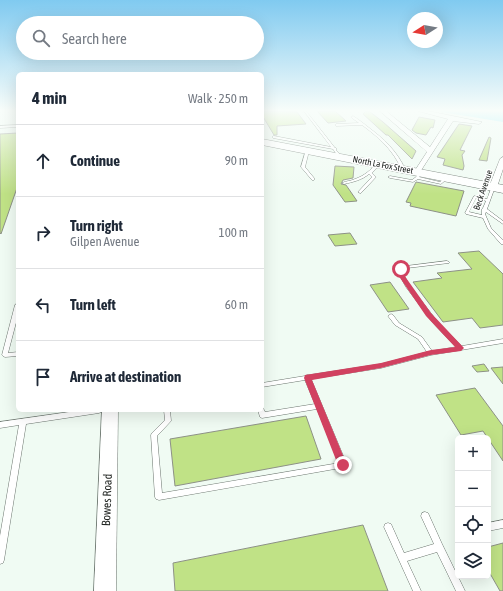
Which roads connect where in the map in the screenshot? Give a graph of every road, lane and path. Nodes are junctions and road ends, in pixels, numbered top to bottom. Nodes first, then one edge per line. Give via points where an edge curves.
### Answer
1 (280, 139) edge
2 (326, 139) edge
3 (380, 139) edge
4 (415, 139) edge
5 (438, 139) edge
6 (264, 142) edge
7 (307, 151) junction
8 (430, 151) junction
9 (337, 153) junction
10 (503, 160) edge
11 (374, 169) junction
12 (403, 169) junction
13 (418, 174) junction
14 (390, 177) dead end
15 (313, 179) dead end
16 (344, 183) dead end
17 (498, 188) edge
18 (360, 192) dead end
19 (488, 200) junction
20 (484, 209) junction
21 (484, 217) junction
22 (503, 223) edge
23 (503, 243) edge
24 (447, 262) dead end
25 (16, 312) edge
26 (391, 316) dead end
27 (503, 341) edge
28 (461, 348) junction
29 (431, 353) junction
30 (16, 354) edge
31 (3, 356) edge
32 (308, 378) junction
33 (264, 385) edge
34 (319, 406) junction
35 (86, 412) edge
36 (110, 412) edge
37 (167, 412) edge
38 (261, 412) edge
39 (23, 422) junction
40 (0, 425) edge
41 (425, 516) dead end
42 (503, 524) edge
43 (388, 526) dead end
44 (491, 526) edge
45 (439, 547) junction
46 (402, 558) junction
47 (0, 560) edge
48 (105, 591) edge
49 (417, 591) edge
50 (461, 591) edge

1 - 9 lane
2 - 9 lane
3 - 12 lane
4 - 8 street
5 - 8 street
6 - 7 main road, North La Fox Street
7 - 9 main road, North La Fox Street
7 - 15 lane via 304,167
8 - 13 street
9 - 11 main road, North La Fox Street
10 - 17 street, Beck Avenue
11 - 12 main road, North La Fox Street
11 - 16 lane via 361,179
11 - 18 lane via 374,177
12 - 13 main road, North La Fox Street
13 - 14 lane via 413,181
13 - 17 main road, North La Fox Street
17 - 19 lane, Beck Avenue
19 - 20 lane, Beck Avenue
19 - 21 lane via 475,197 468,213
20 - 21 lane, Beck Avenue
20 - 22 lane
21 - 23 lane, Beck Avenue via 489,228
24 - 28 lane via 406,267 400,272 432,318
25 - 31 lane
26 - 29 lane via 397,324 420,338
27 - 28 lane
28 - 29 lane
29 - 32 lane via 381,366
30 - 31 lane
32 - 33 lane
32 - 34 lane
34 - 37 lane via 343,465 159,497 154,434 168,421
34 - 38 lane via 262,415
35 - 39 lane
36 - 48 street, Bowes Road
39 - 40 lane
39 - 47 lane
41 - 45 lane
42 - 44 lane
43 - 46 lane
45 - 46 lane
45 - 50 lane
46 - 49 lane

